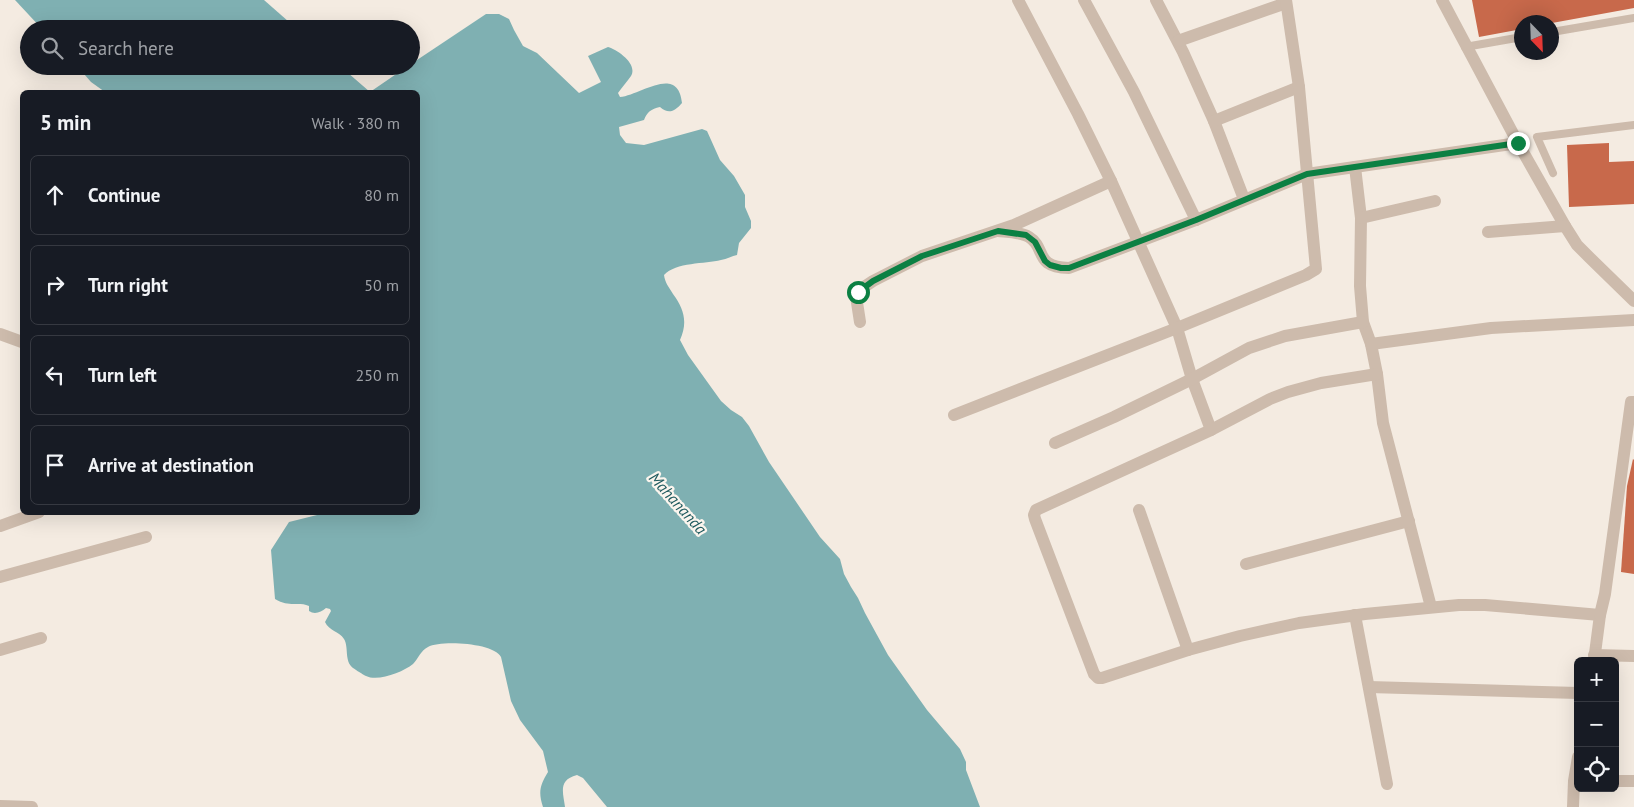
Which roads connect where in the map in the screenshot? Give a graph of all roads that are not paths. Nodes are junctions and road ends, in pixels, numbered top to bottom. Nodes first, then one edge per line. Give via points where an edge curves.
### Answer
1 (1018, 0) edge
2 (1084, 0) edge
3 (1442, 0) edge
4 (1286, 2) edge
5 (1162, 3) edge
6 (1634, 18) edge
7 (1559, 31) edge
8 (1514, 38) edge
9 (1178, 42) junction
10 (1465, 47) junction
11 (1300, 87) junction
12 (1214, 121) junction
13 (1634, 125) edge
14 (1518, 143) junction
15 (1355, 166) junction
16 (1553, 173) dead end
17 (1307, 174) junction
18 (1111, 181) junction
19 (1244, 200) junction
20 (1435, 201) dead end
21 (1361, 218) junction
22 (1196, 220) junction
23 (1566, 226) junction
24 (998, 231) junction
25 (1488, 232) dead end
26 (1138, 241) junction
27 (1634, 301) edge
28 (1634, 320) edge
29 (860, 322) dead end
30 (1364, 322) junction
31 (1177, 328) junction
32 (0, 334) edge
33 (20, 341) edge
34 (1371, 344) junction
35 (1377, 374) junction
36 (1192, 379) junction
37 (1634, 402) edge
38 (954, 414) dead end
39 (1211, 430) junction
40 (1055, 443) dead end
41 (1139, 510) dead end
42 (31, 515) edge
43 (1409, 521) junction
44 (0, 526) edge
45 (146, 537) dead end
46 (1246, 564) dead end
47 (0, 577) edge
48 (1431, 607) junction
49 (1600, 614) junction
50 (1355, 615) junction
51 (41, 638) dead end
52 (0, 650) edge
53 (1188, 650) junction
54 (1634, 656) edge
55 (1594, 657) edge
56 (1614, 657) edge
57 (1369, 687) junction
58 (1574, 693) edge
59 (1619, 781) edge
60 (1634, 781) edge
61 (1387, 784) dead end
62 (1575, 792) edge
63 (0, 806) edge
64 (32, 807) edge
65 (1573, 807) edge

1 - 18 street
2 - 22 street via 1134,92
3 - 10 street
4 - 9 street
4 - 11 street
5 - 9 street
6 - 7 lane
8 - 10 lane
9 - 12 street
10 - 14 street
11 - 12 street
11 - 17 street
12 - 19 street
13 - 16 lane via 1537,137
14 - 15 street
14 - 23 street
15 - 17 street
15 - 21 street
17 - 19 street
17 - 31 street via 1316,269
18 - 24 street
18 - 26 street
19 - 22 street
20 - 21 street
21 - 30 street via 1360,286
22 - 26 street
23 - 25 street
23 - 27 street via 1590,258
24 - 26 street via 1030,238 1045,261 1061,268 1075,266
24 - 29 street via 922,256 862,288 856,296
26 - 31 street
28 - 34 street via 1491,328
30 - 34 street
30 - 36 street via 1265,342
31 - 36 street
31 - 38 street
32 - 33 street
34 - 35 street
35 - 39 street via 1288,392
35 - 43 street via 1383,423
36 - 39 street
36 - 40 street
37 - 49 street via 1631,402
39 - 53 street via 1040,507 1034,514 1091,667 1098,678
41 - 53 street
42 - 44 street
43 - 46 street
43 - 48 street
45 - 47 street
48 - 49 street via 1485,605
48 - 50 street
49 - 55 street
50 - 53 street via 1240,636
50 - 57 street
51 - 52 street
54 - 56 street
57 - 58 street
57 - 61 street
59 - 60 street
62 - 65 street
63 - 64 street

